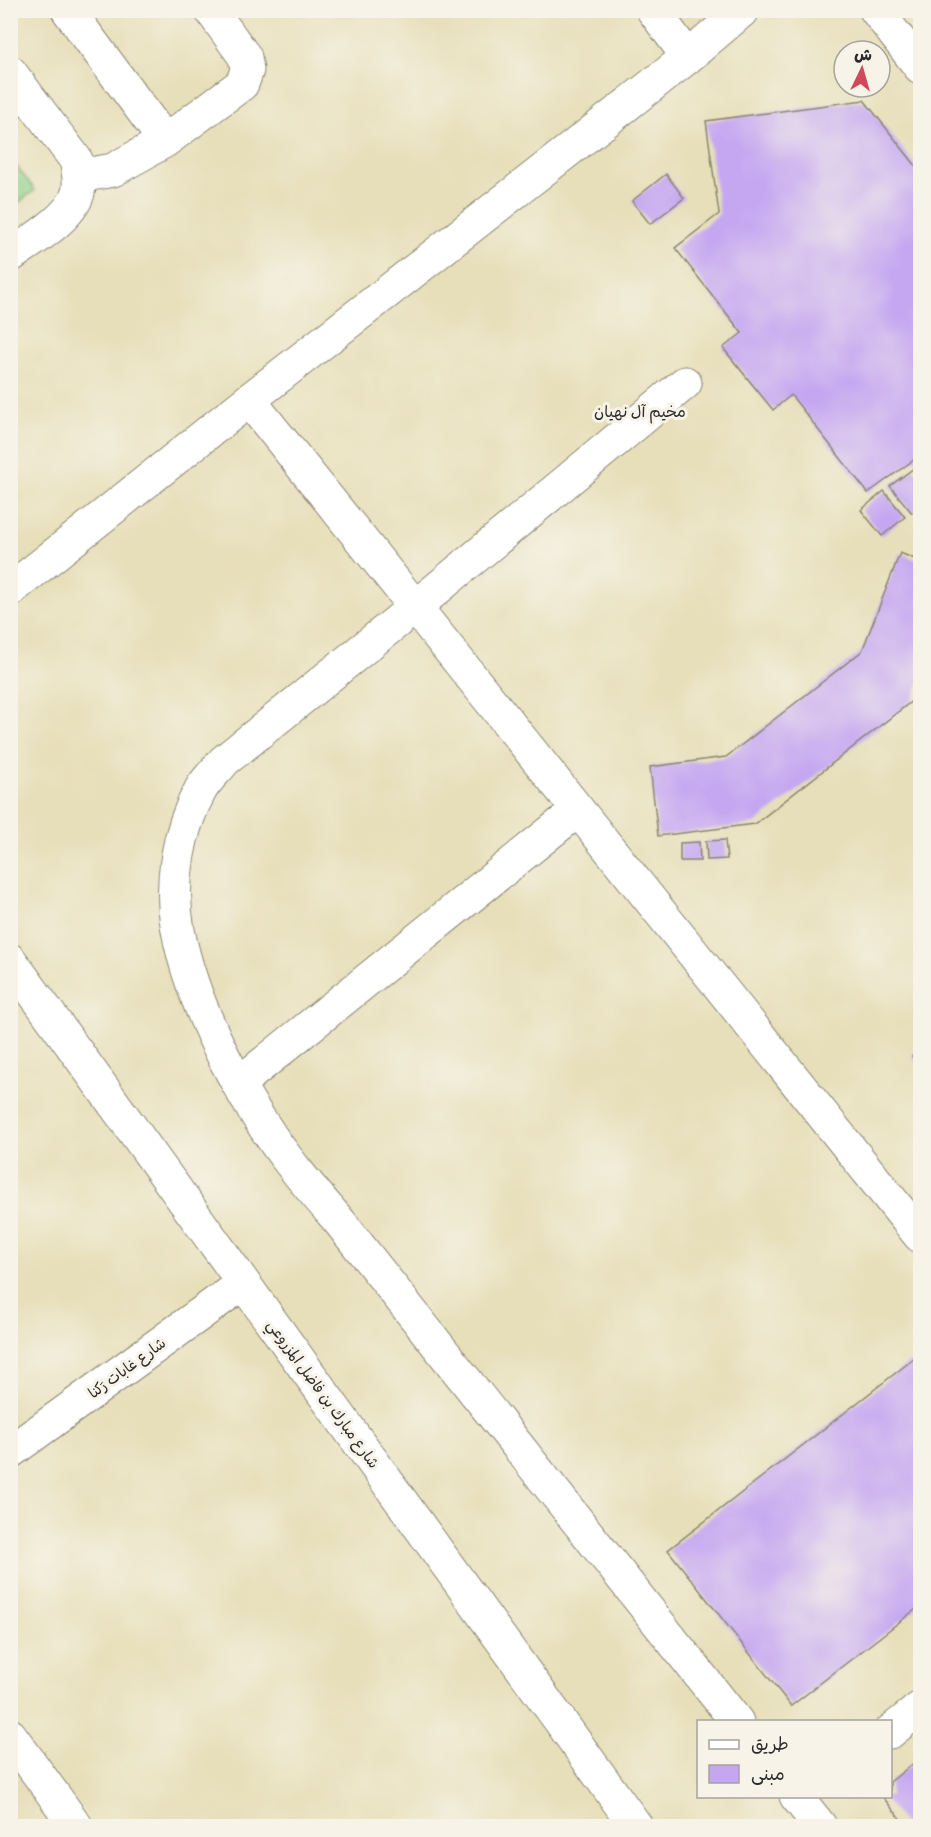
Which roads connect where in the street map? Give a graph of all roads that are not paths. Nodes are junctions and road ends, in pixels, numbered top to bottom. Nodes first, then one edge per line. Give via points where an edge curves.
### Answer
1 (68, 10) edge
2 (211, 10) edge
3 (653, 10) edge
4 (743, 10) edge
5 (876, 10) edge
6 (688, 57) junction
7 (921, 67) edge
8 (10, 72) edge
9 (165, 141) junction
10 (80, 176) junction
11 (10, 256) edge
12 (685, 383) dead end
13 (249, 400) junction
14 (10, 590) edge
15 (415, 607) junction
16 (578, 810) junction
17 (10, 960) edge
18 (238, 1084) junction
19 (921, 1236) edge
20 (243, 1283) junction
21 (10, 1452) edge
22 (921, 1708) edge
23 (734, 1720) edge
24 (892, 1730) edge
25 (10, 1735) edge
26 (76, 1827) edge
27 (636, 1827) edge

1 - 9 street
2 - 9 street via 245,57 247,70 242,84
3 - 6 street
4 - 6 street
5 - 7 street
6 - 13 street
8 - 10 street via 76,160
9 - 10 street via 113,170
10 - 11 street via 72,207
12 - 15 street
13 - 14 street
13 - 15 street
15 - 16 street
15 - 18 street via 224,760 202,787 189,814 176,870 178,929 200,1001
16 - 18 street
16 - 19 street
17 - 20 street, شارع مبارك بن فاضل المزروعي
18 - 23 street via 302,1178
20 - 21 street, شارع غابات رَكنا
20 - 27 street, شارع مبارك بن فاضل المزروعي
22 - 24 street
25 - 26 street

